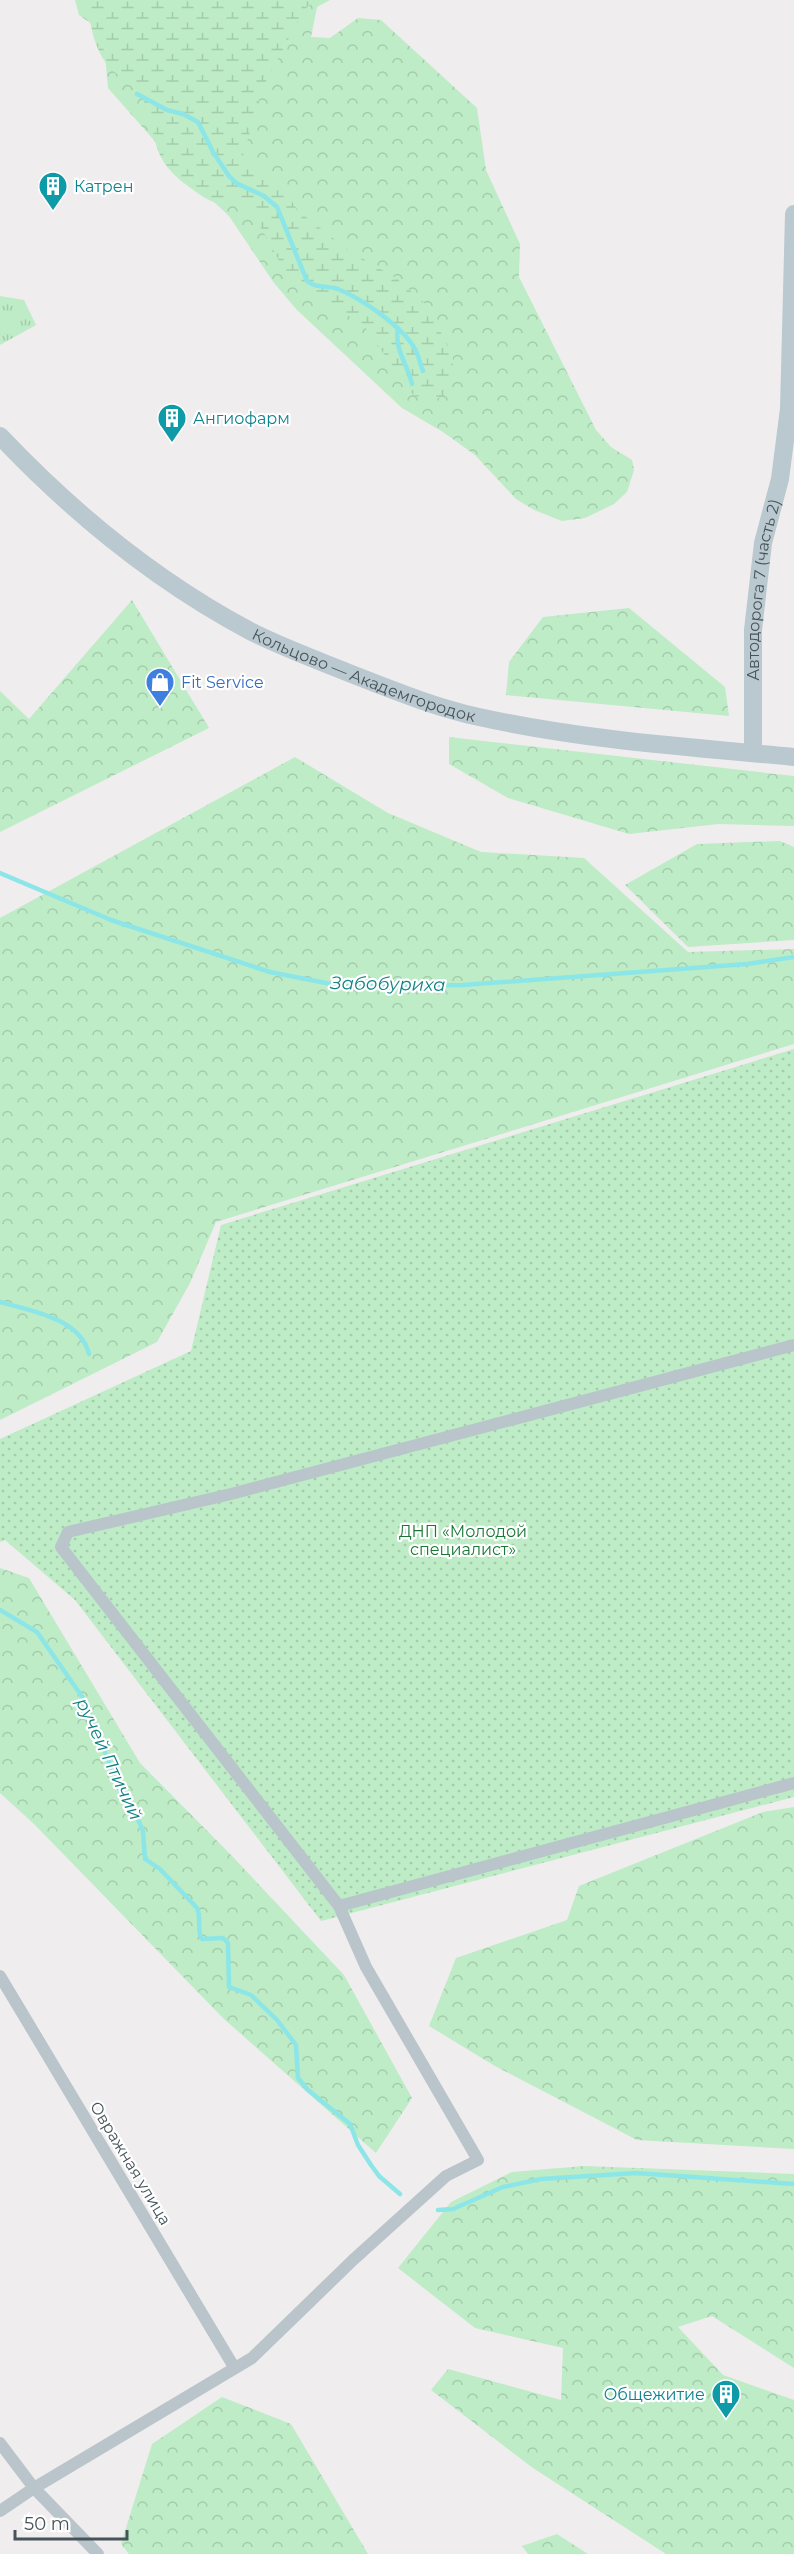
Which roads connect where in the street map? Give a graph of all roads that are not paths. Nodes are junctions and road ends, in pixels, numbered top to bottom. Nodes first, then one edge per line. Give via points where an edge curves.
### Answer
1 (794, 214) edge
2 (0, 436) edge
3 (753, 753) junction
4 (794, 757) edge
5 (794, 1346) edge
6 (794, 1783) edge
7 (339, 1906) junction
8 (0, 1976) edge
9 (234, 2367) junction
10 (0, 2443) edge
11 (34, 2488) junction
12 (0, 2511) edge
13 (99, 2554) edge

1 - 3 main road, Автодорога 7 (часть 2) via 789,409 780,479 762,543 753,630
2 - 3 main road, Кольцово — Академгородок via 115,541 201,603 301,654 387,688 477,717 580,736
3 - 4 main road, Кольцово — Академгородок
5 - 7 street via 231,1494 68,1532 61,1547
6 - 7 street
7 - 9 street via 366,1967 478,2160 446,2176 252,2358
8 - 9 street, Овражная улица
9 - 11 street
10 - 11 street
11 - 12 street
11 - 13 street

